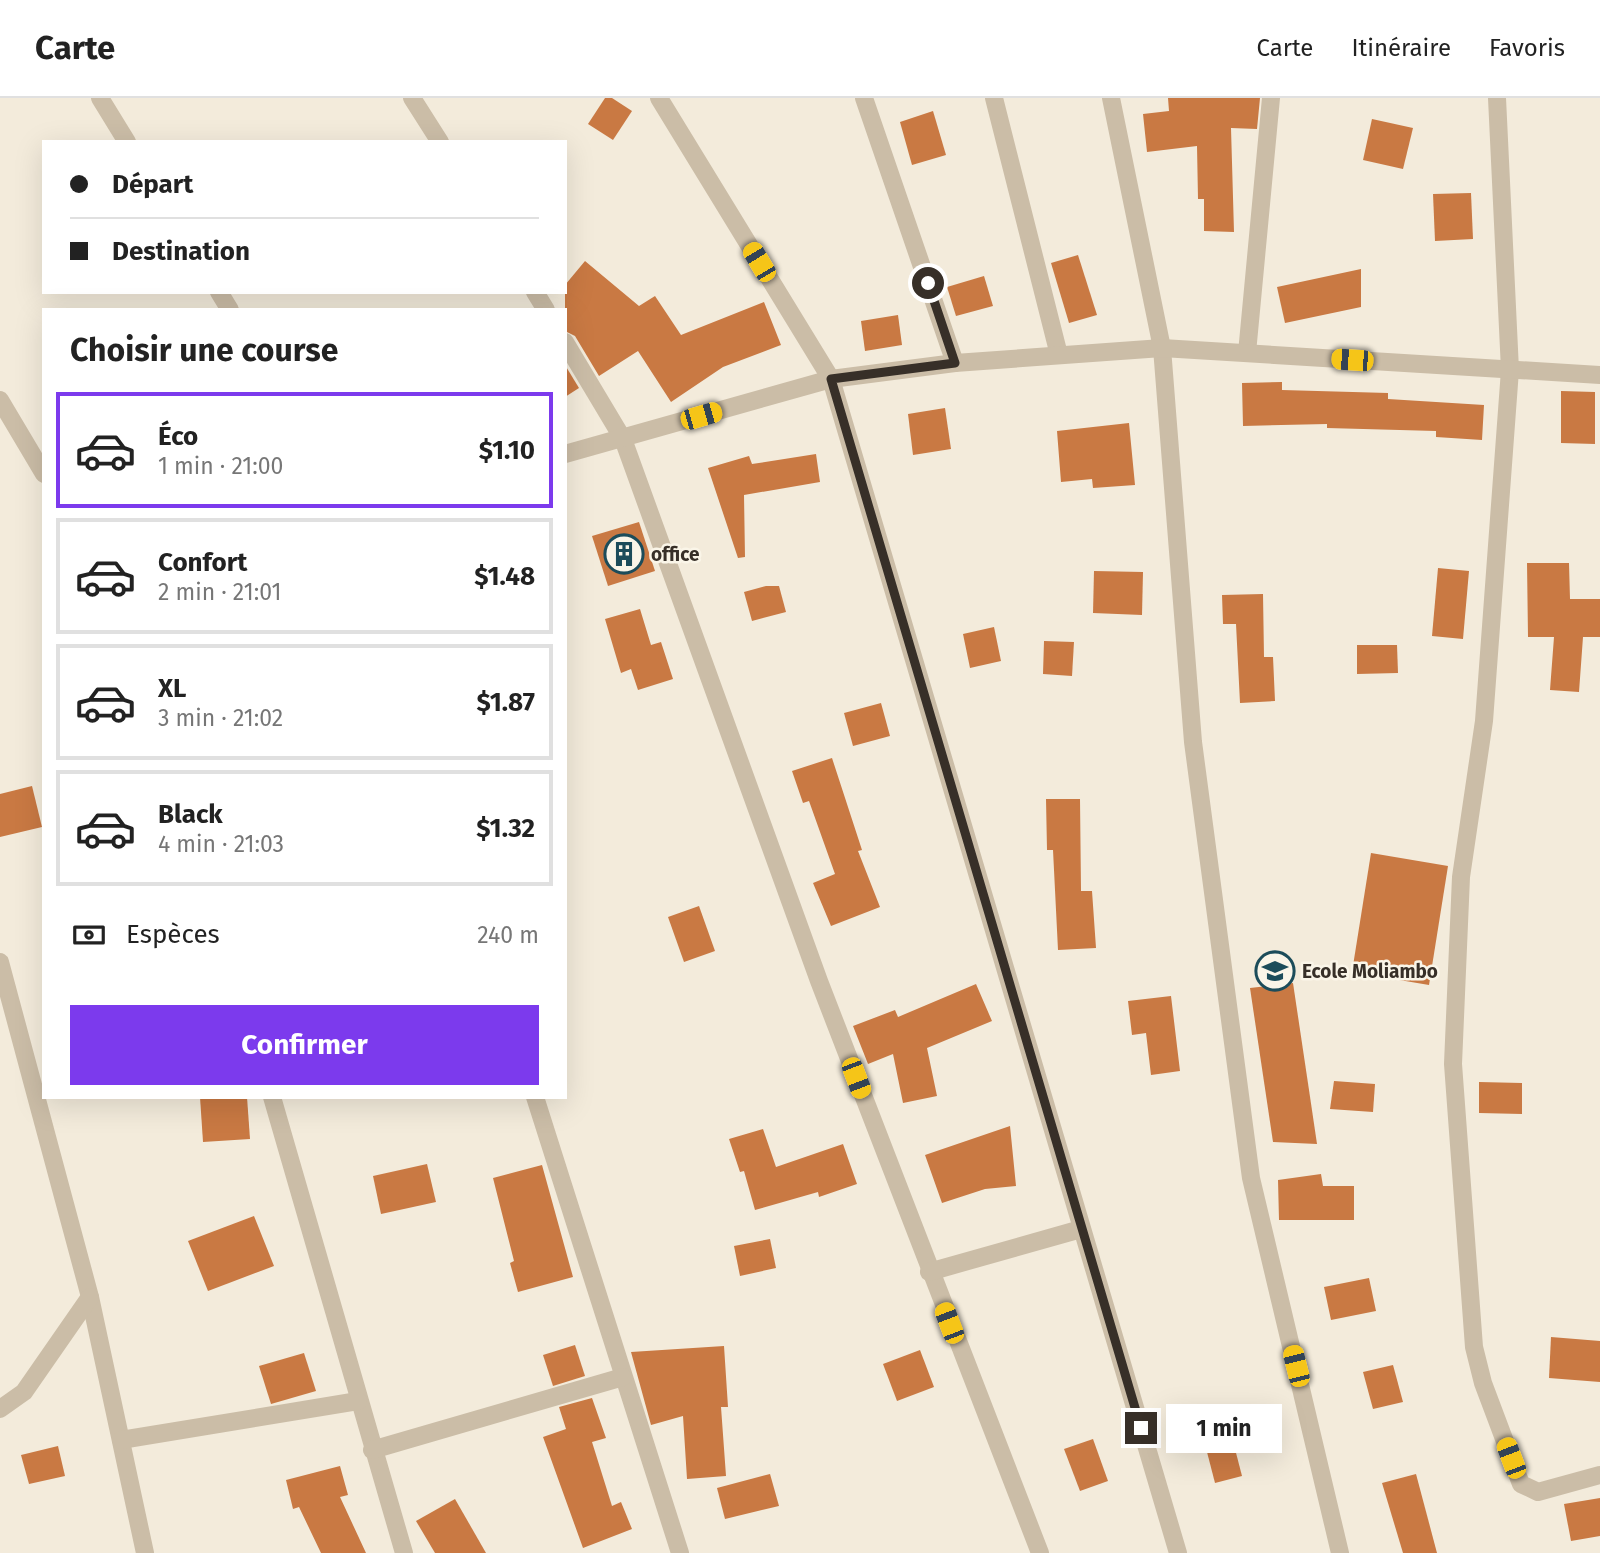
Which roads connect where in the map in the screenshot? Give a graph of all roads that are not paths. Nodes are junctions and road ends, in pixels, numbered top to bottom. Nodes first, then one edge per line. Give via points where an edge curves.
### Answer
1 (100, 98) edge
2 (412, 98) edge
3 (659, 98) edge
4 (864, 98) edge
5 (994, 98) edge
6 (1111, 98) edge
7 (1271, 98) edge
8 (1497, 98) edge
9 (126, 140) edge
10 (439, 140) edge
11 (567, 345) edge
12 (1162, 348) junction
13 (1247, 353) junction
14 (1059, 355) junction
15 (955, 363) junction
16 (1510, 370) junction
17 (1600, 375) edge
18 (831, 379) junction
19 (0, 400) edge
20 (623, 439) junction
21 (567, 453) edge
22 (42, 471) edge
23 (0, 961) edge
24 (273, 1099) edge
25 (536, 1099) edge
26 (1081, 1229) junction
27 (929, 1272) junction
28 (90, 1297) junction
29 (623, 1377) junction
30 (358, 1401) junction
31 (0, 1409) edge
32 (121, 1440) junction
33 (372, 1450) junction
34 (1600, 1475) edge
35 (145, 1553) edge
36 (404, 1553) edge
37 (680, 1553) edge
38 (1040, 1553) edge
39 (1178, 1553) edge
40 (1340, 1553) edge

1 - 9 street
2 - 10 street
3 - 18 street
4 - 15 street
5 - 14 street
6 - 12 street
7 - 13 street
8 - 16 street
11 - 20 street
12 - 13 street
12 - 14 street
12 - 40 street via 1193,742 1251,1178
13 - 16 street
14 - 15 street
15 - 18 street
16 - 17 street
16 - 34 street via 1485,721 1461,877 1452,1064 1474,1347 1521,1484 1538,1492
18 - 20 street
18 - 26 street
19 - 22 street
20 - 21 street
20 - 27 street
23 - 28 street
24 - 30 street
25 - 29 street
26 - 27 street
26 - 39 street
27 - 38 street
28 - 31 street via 24,1392
28 - 32 street
29 - 33 street
29 - 37 street
30 - 32 street
30 - 33 street
32 - 35 street
33 - 36 street

